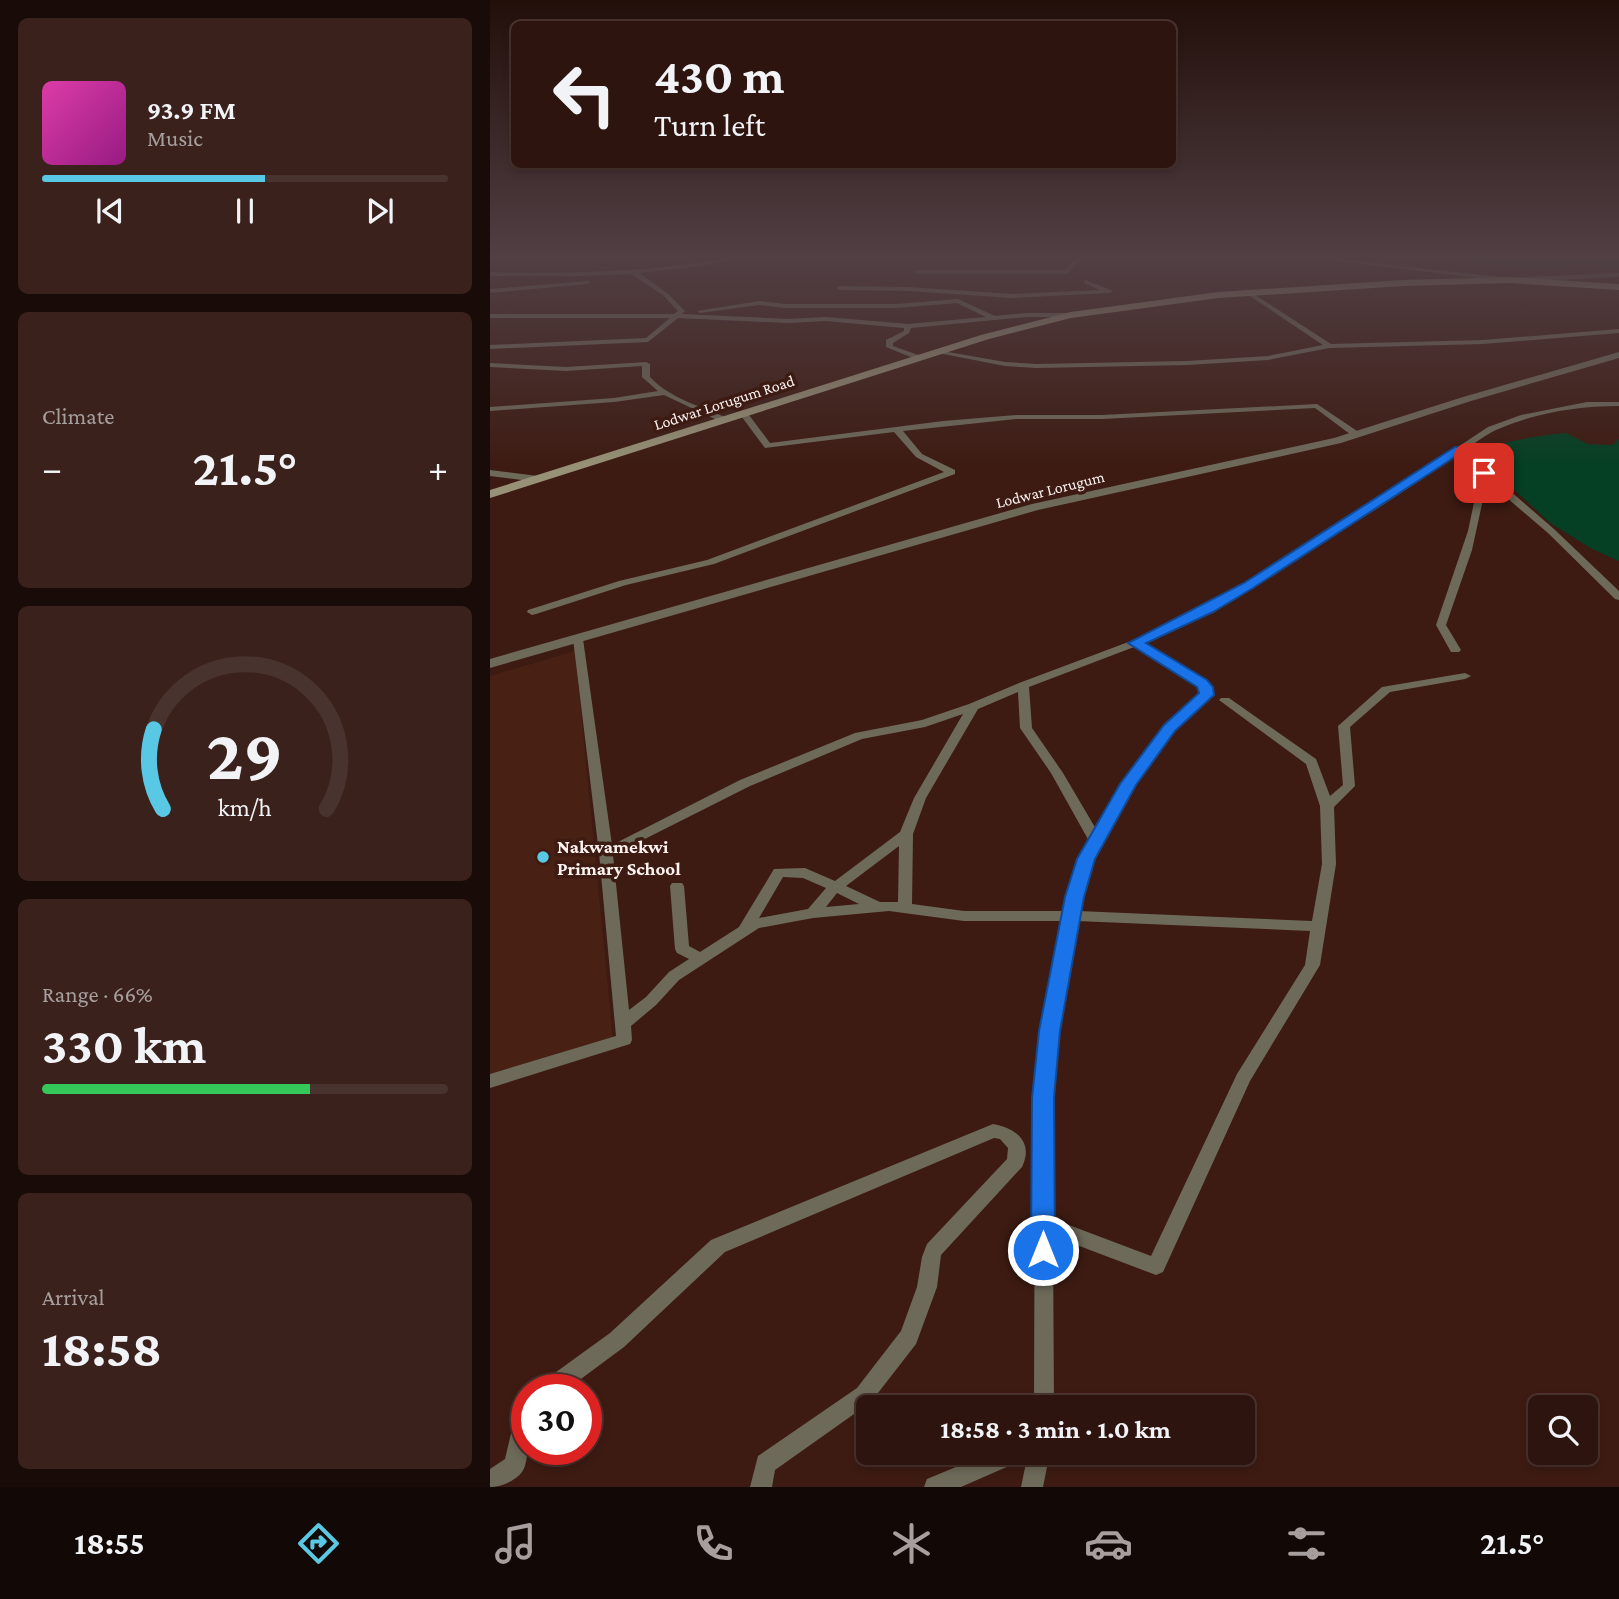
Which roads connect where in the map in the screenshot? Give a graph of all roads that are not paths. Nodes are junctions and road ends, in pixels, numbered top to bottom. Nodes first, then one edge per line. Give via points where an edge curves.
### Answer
1 (660, 328) edge
2 (908, 328) edge
3 (1022, 328) edge
4 (1302, 328) edge
5 (1619, 331) edge
6 (1329, 346) junction
7 (490, 347) edge
8 (937, 352) junction
9 (1619, 355) edge
10 (918, 358) junction
11 (490, 365) edge
12 (663, 393) junction
13 (1619, 404) edge
14 (490, 408) edge
15 (743, 412) junction
16 (722, 419) junction
17 (896, 429) junction
18 (1357, 435) junction
19 (1458, 450) junction
20 (490, 473) edge
21 (1484, 473) junction
22 (538, 479) junction
23 (490, 494) edge
24 (1619, 597) edge
25 (532, 612) dead end
26 (578, 639) junction
27 (1135, 643) junction
28 (1455, 650) dead end
29 (490, 664) edge
30 (1465, 676) dead end
31 (1023, 685) junction
32 (1225, 700) dead end
33 (972, 707) junction
34 (1326, 806) junction
35 (906, 834) junction
36 (1096, 841) junction
37 (606, 853) junction
38 (677, 886) dead end
39 (836, 887) junction
40 (879, 907) junction
41 (905, 908) junction
42 (813, 913) junction
43 (1070, 916) junction
44 (1318, 926) junction
45 (744, 931) junction
46 (701, 959) junction
47 (622, 1023) junction
48 (490, 1082) edge
49 (1043, 1224) junction
50 (570, 1374) edge
51 (1044, 1395) edge
52 (514, 1465) edge
53 (987, 1465) edge
54 (1036, 1465) edge
55 (490, 1480) edge
56 (761, 1487) edge
57 (934, 1487) edge
58 (1032, 1487) edge

1 - 7 street via 648,340
2 - 10 street via 889,342 890,348
3 - 8 main road, Lodwar Lorugum Road
4 - 6 street
5 - 6 street via 1483,342
6 - 8 street via 1236,361 1036,366
8 - 10 main road, Lodwar Lorugum Road
9 - 18 street, Lodwar Lorugum
10 - 15 main road, Lodwar Lorugum Road
11 - 12 street via 566,369 646,364 646,377
12 - 14 street
12 - 16 street
13 - 19 street via 1587,404 1524,417 1477,436
15 - 16 main road, Lodwar Lorugum Road
15 - 17 street via 768,446
16 - 22 main road, Lodwar Lorugum Road
17 - 18 street via 1016,417 1317,406
17 - 25 street via 927,460 952,472 710,562 622,583
18 - 26 street, Lodwar Lorugum via 1050,504
19 - 21 street
19 - 27 street via 1208,609
20 - 22 street
21 - 24 street
21 - 28 street via 1465,562 1441,625
22 - 23 main road, Lodwar Lorugum Road
26 - 29 street, Lodwar Lorugum
26 - 37 street
27 - 31 street
27 - 36 street via 1202,683 1207,695 1169,728 1128,784
30 - 34 street via 1386,689 1344,726 1349,786
31 - 33 street
31 - 36 street via 1026,728
32 - 34 street via 1312,762
33 - 35 street via 920,798
33 - 37 street via 925,723 859,736 721,794
34 - 44 street via 1329,864
35 - 39 street
35 - 41 street
36 - 43 street via 1086,859
37 - 47 street
38 - 46 street via 682,949
39 - 40 street
39 - 42 street
39 - 45 street via 805,873 779,872
40 - 41 street
40 - 42 street
41 - 43 street via 964,916
42 - 45 street via 755,924
43 - 44 street
43 - 49 street via 1049,1031 1043,1098
44 - 49 street via 1312,965 1243,1079 1156,1266
45 - 46 street
46 - 47 street via 674,976
47 - 48 street via 624,1040
49 - 51 street
50 - 56 street via 617,1340 718,1246 993,1131 1009,1135 1017,1146 1016,1162 934,1250 909,1337 864,1395 766,1464
52 - 55 street
53 - 57 street
54 - 58 street

